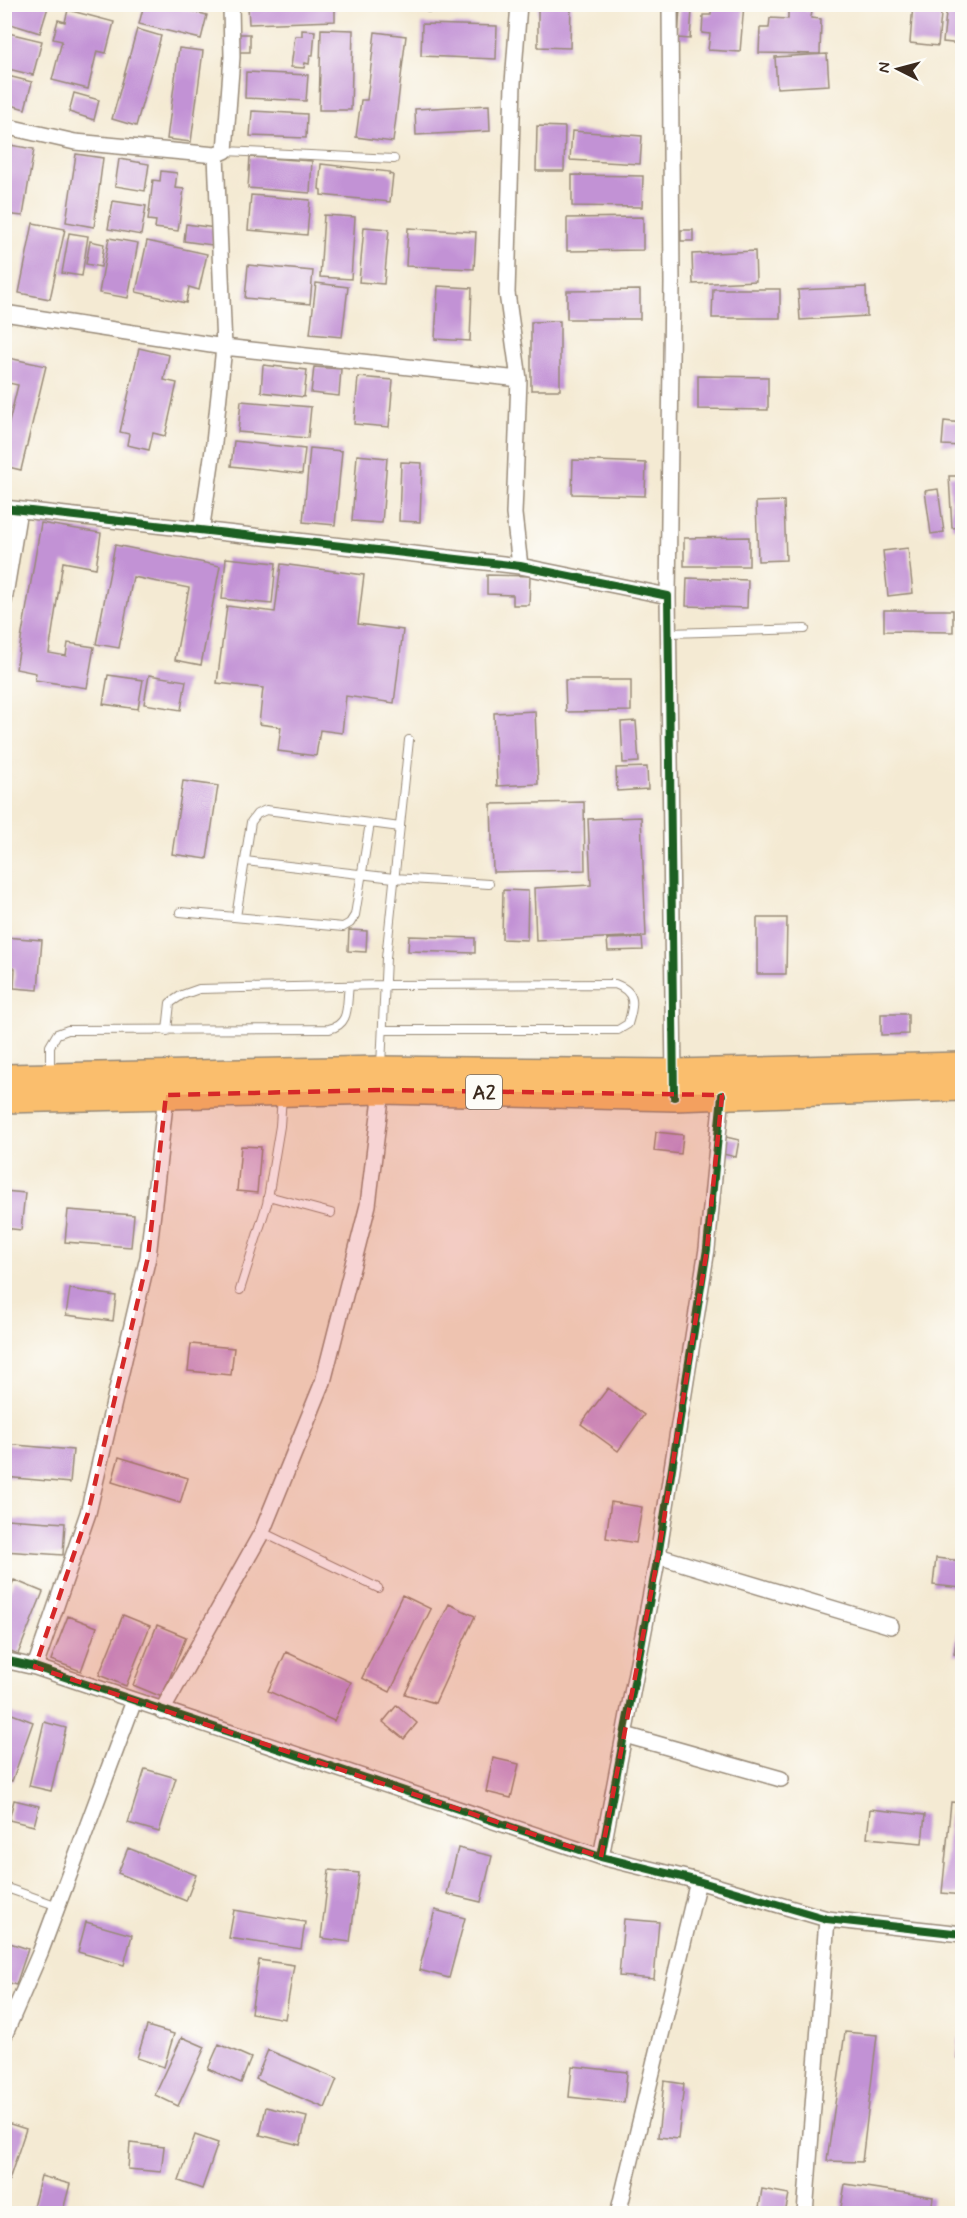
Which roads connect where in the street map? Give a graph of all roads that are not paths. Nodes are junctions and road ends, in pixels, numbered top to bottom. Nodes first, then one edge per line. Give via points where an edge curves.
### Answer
1 (231, 4) edge
2 (519, 4) edge
3 (670, 4) edge
4 (4, 126) edge
5 (221, 153) junction
6 (394, 159) dead end
7 (4, 314) edge
8 (224, 347) junction
9 (519, 379) junction
10 (12, 509) edge
11 (201, 532) junction
12 (520, 566) junction
13 (668, 596) junction
14 (4, 601) edge
15 (805, 629) dead end
16 (669, 633) junction
17 (409, 740) dead end
18 (370, 823) junction
19 (400, 826) junction
20 (245, 861) junction
21 (362, 875) junction
22 (394, 878) junction
23 (489, 884) dead end
24 (180, 912) dead end
25 (236, 917) junction
26 (385, 985) junction
27 (349, 986) junction
28 (383, 1030) junction
29 (167, 1031) junction
30 (963, 1066) edge
31 (4, 1078) edge
32 (50, 1079) junction
33 (381, 1080) junction
34 (674, 1085) junction
35 (963, 1087) edge
36 (282, 1091) junction
37 (166, 1095) junction
38 (722, 1095) junction
39 (4, 1099) edge
40 (268, 1196) junction
41 (331, 1213) dead end
42 (240, 1290) dead end
43 (262, 1532) junction
44 (658, 1556) junction
45 (378, 1588) dead end
46 (891, 1626) dead end
47 (4, 1660) edge
48 (35, 1667) junction
49 (134, 1701) junction
50 (162, 1711) junction
51 (625, 1735) junction
52 (781, 1779) dead end
53 (601, 1857) junction
54 (698, 1881) junction
55 (4, 1887) edge
56 (58, 1906) junction
57 (827, 1919) junction
58 (963, 1934) edge
59 (4, 2036) edge
60 (618, 2214) edge
61 (805, 2214) edge

1 - 5 street via 232,57
2 - 9 street via 507,293
3 - 13 street
4 - 5 street via 75,142
5 - 6 lane
5 - 8 street
7 - 8 street
8 - 9 street
8 - 11 street
9 - 12 street via 514,514
10 - 11 street
10 - 14 street
11 - 12 street
12 - 13 street
13 - 16 street
15 - 16 lane
16 - 34 street
17 - 19 lane
18 - 19 lane
18 - 20 lane via 266,810 251,822
18 - 21 lane
19 - 22 lane
20 - 21 lane
20 - 25 lane
21 - 22 lane
21 - 25 lane via 355,915 342,927
22 - 23 lane
22 - 26 lane
24 - 25 lane
26 - 27 lane
26 - 28 lane
26 - 28 lane via 615,984 626,988 632,996 632,1011 628,1024 618,1030
27 - 29 lane via 199,989 170,1003
27 - 29 lane via 344,1021 339,1027
28 - 33 lane
29 - 32 lane via 68,1030 57,1034 50,1046
30 - 34 highway, A2
31 - 32 highway, A2
32 - 33 highway, A2
33 - 34 highway, A2
33 - 36 highway, A2
33 - 43 street via 368,1205 323,1382
34 - 38 highway, A2
35 - 38 highway, A2
36 - 37 highway, A2
36 - 40 lane
37 - 39 highway, A2
37 - 48 street via 148,1257 88,1513
38 - 44 street via 706,1249
40 - 41 lane
40 - 42 lane
43 - 45 lane
43 - 50 street
44 - 46 street
44 - 51 street
47 - 48 street
48 - 49 street
49 - 50 street
49 - 56 street
50 - 53 street
51 - 52 street
51 - 53 street
53 - 54 street
54 - 57 street
54 - 60 street
55 - 56 lane
56 - 59 street
57 - 58 street
57 - 61 street

